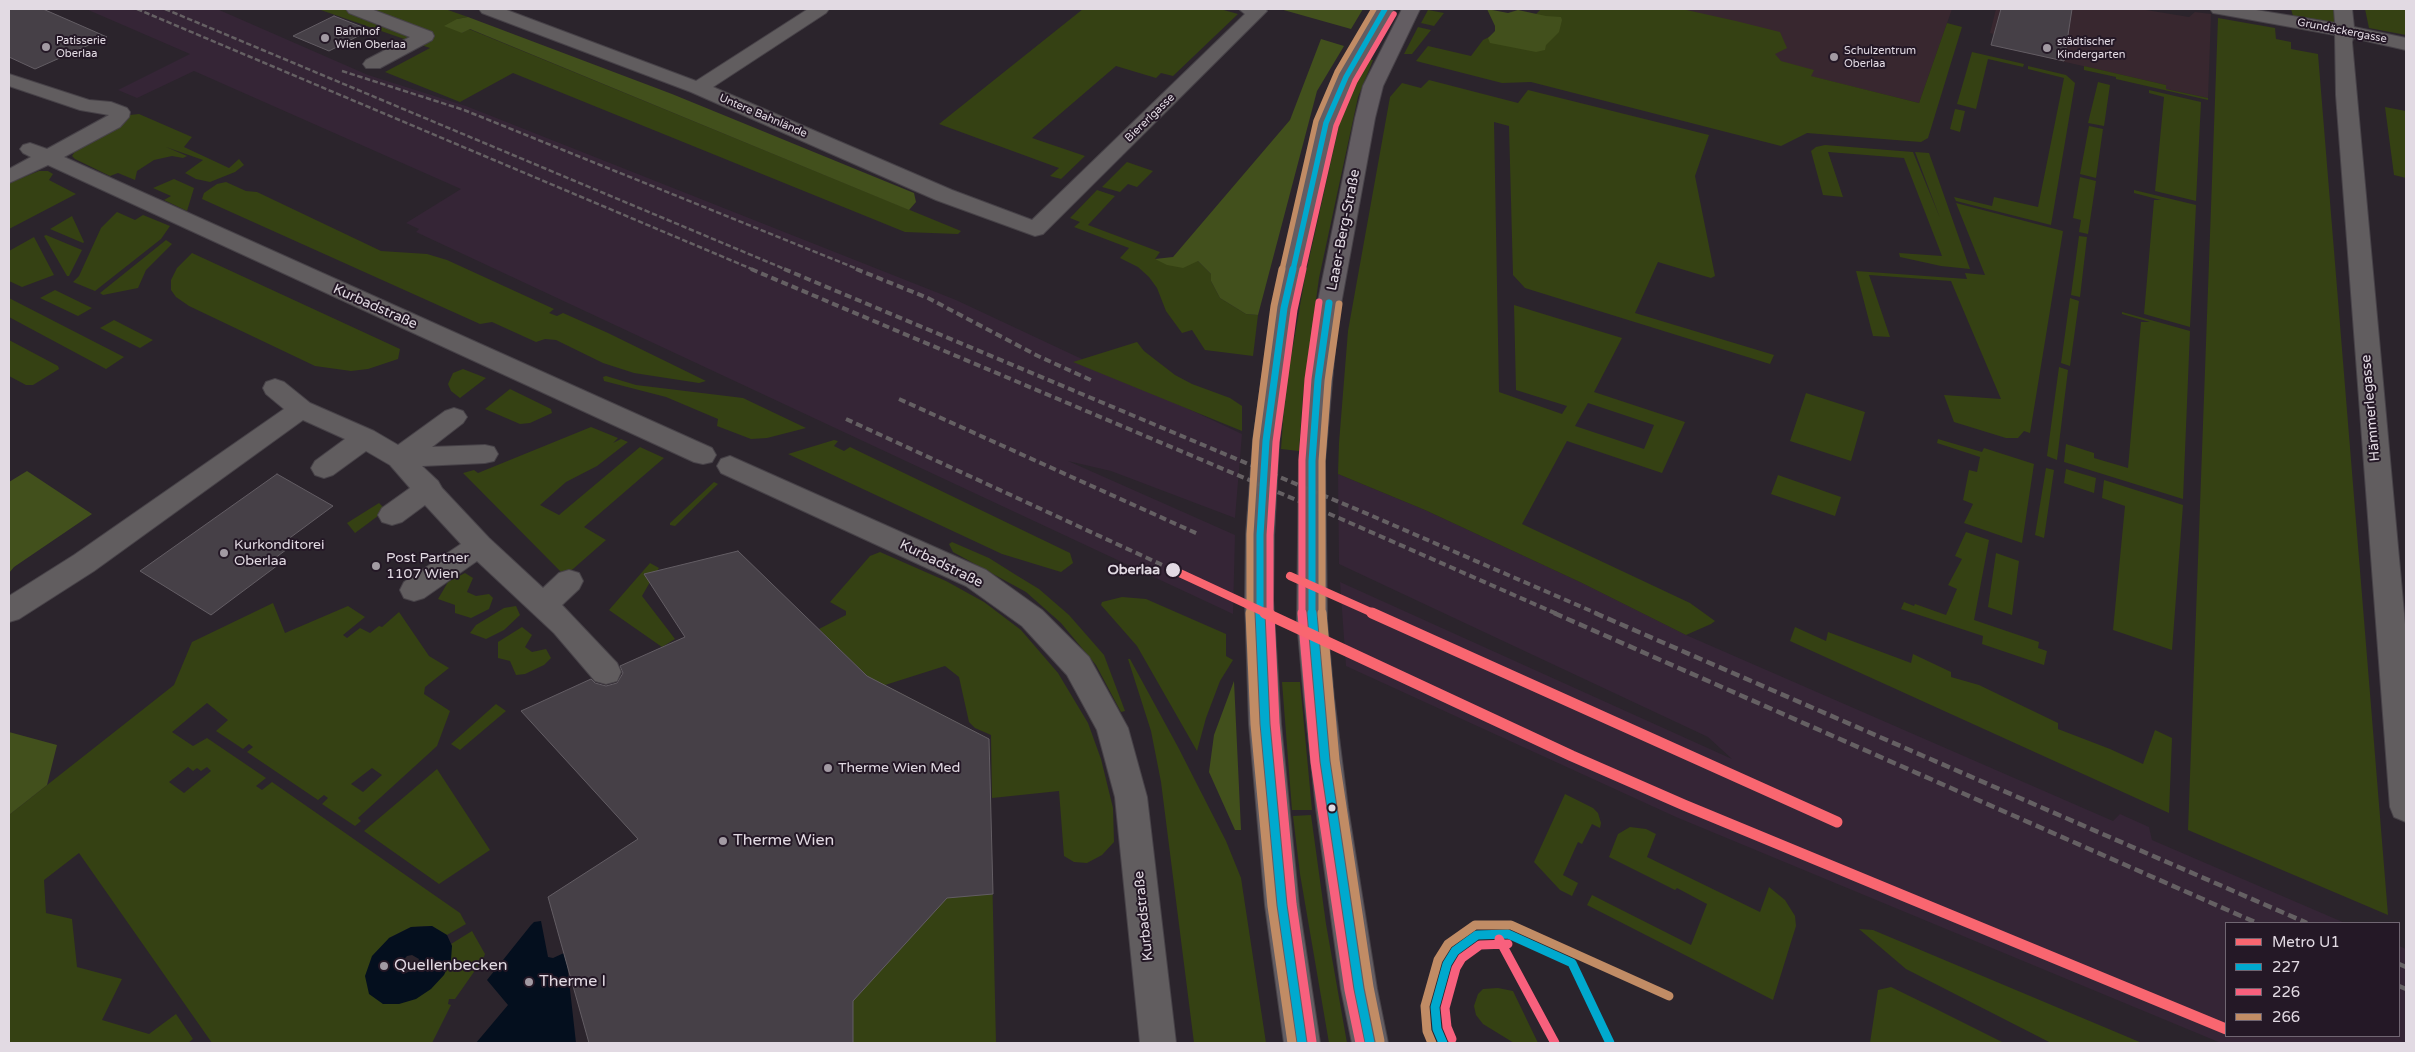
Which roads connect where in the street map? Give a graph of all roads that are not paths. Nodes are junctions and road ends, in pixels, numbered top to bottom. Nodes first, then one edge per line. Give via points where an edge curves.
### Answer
1 (355, 9) edge
2 (488, 9) edge
3 (546, 9) edge
4 (820, 9) edge
5 (1248, 9) edge
6 (1385, 9) edge
7 (1411, 9) edge
8 (2219, 9) edge
9 (2344, 20) edge
10 (524, 21) junction
11 (2406, 44) edge
12 (373, 64) dead end
13 (9, 80) edge
14 (698, 88) junction
15 (87, 106) junction
16 (38, 153) junction
17 (9, 160) edge
18 (9, 177) edge
19 (1035, 230) joint
20 (275, 388) dead end
21 (301, 409) junction
22 (454, 417) dead end
23 (365, 438) junction
24 (485, 454) dead end
25 (399, 458) junction
26 (324, 468) dead end
27 (428, 488) junction
28 (392, 515) dead end
29 (479, 546) junction
30 (569, 581) dead end
31 (414, 590) dead end
32 (542, 605) junction
33 (9, 611) edge
34 (606, 672) dead end
35 (2406, 808) edge
36 (1158, 1043) edge
37 (1302, 1043) edge
38 (1370, 1043) edge

1 - 12 street via 425,36
2 - 10 street, Untere Bahnlände
3 - 10 street
4 - 14 street
5 - 19 street, Biererlgasse via 1258,11
6 - 37 main road via 1346,76 1326,123 1284,308 1266,441 1260,535 1262,670 1282,905
7 - 38 main road, Laaer-Berg-Straße via 1373,86 1325,326 1312,461 1312,621 1319,698 1332,808
8 - 9 street, Grundäckergasse
9 - 11 street, Grundäckergasse
9 - 35 street, Hämmerlegasse via 2347,114
10 - 14 street, Untere Bahnlände
13 - 15 street
14 - 19 street, Untere Bahnlände via 944,195
15 - 16 street via 90,115 85,120
15 - 16 street via 104,106 120,112 119,117 113,123
16 - 17 street
16 - 18 street
16 - 36 street, Kurbadstraße via 976,578 1032,618 1078,666 1112,728 1131,798
20 - 21 street
21 - 23 street
21 - 33 street via 84,563
22 - 25 street
23 - 25 street
23 - 26 street
24 - 25 street
25 - 27 street
27 - 28 street
27 - 29 street
29 - 31 street
29 - 32 street
30 - 32 street
32 - 34 street

